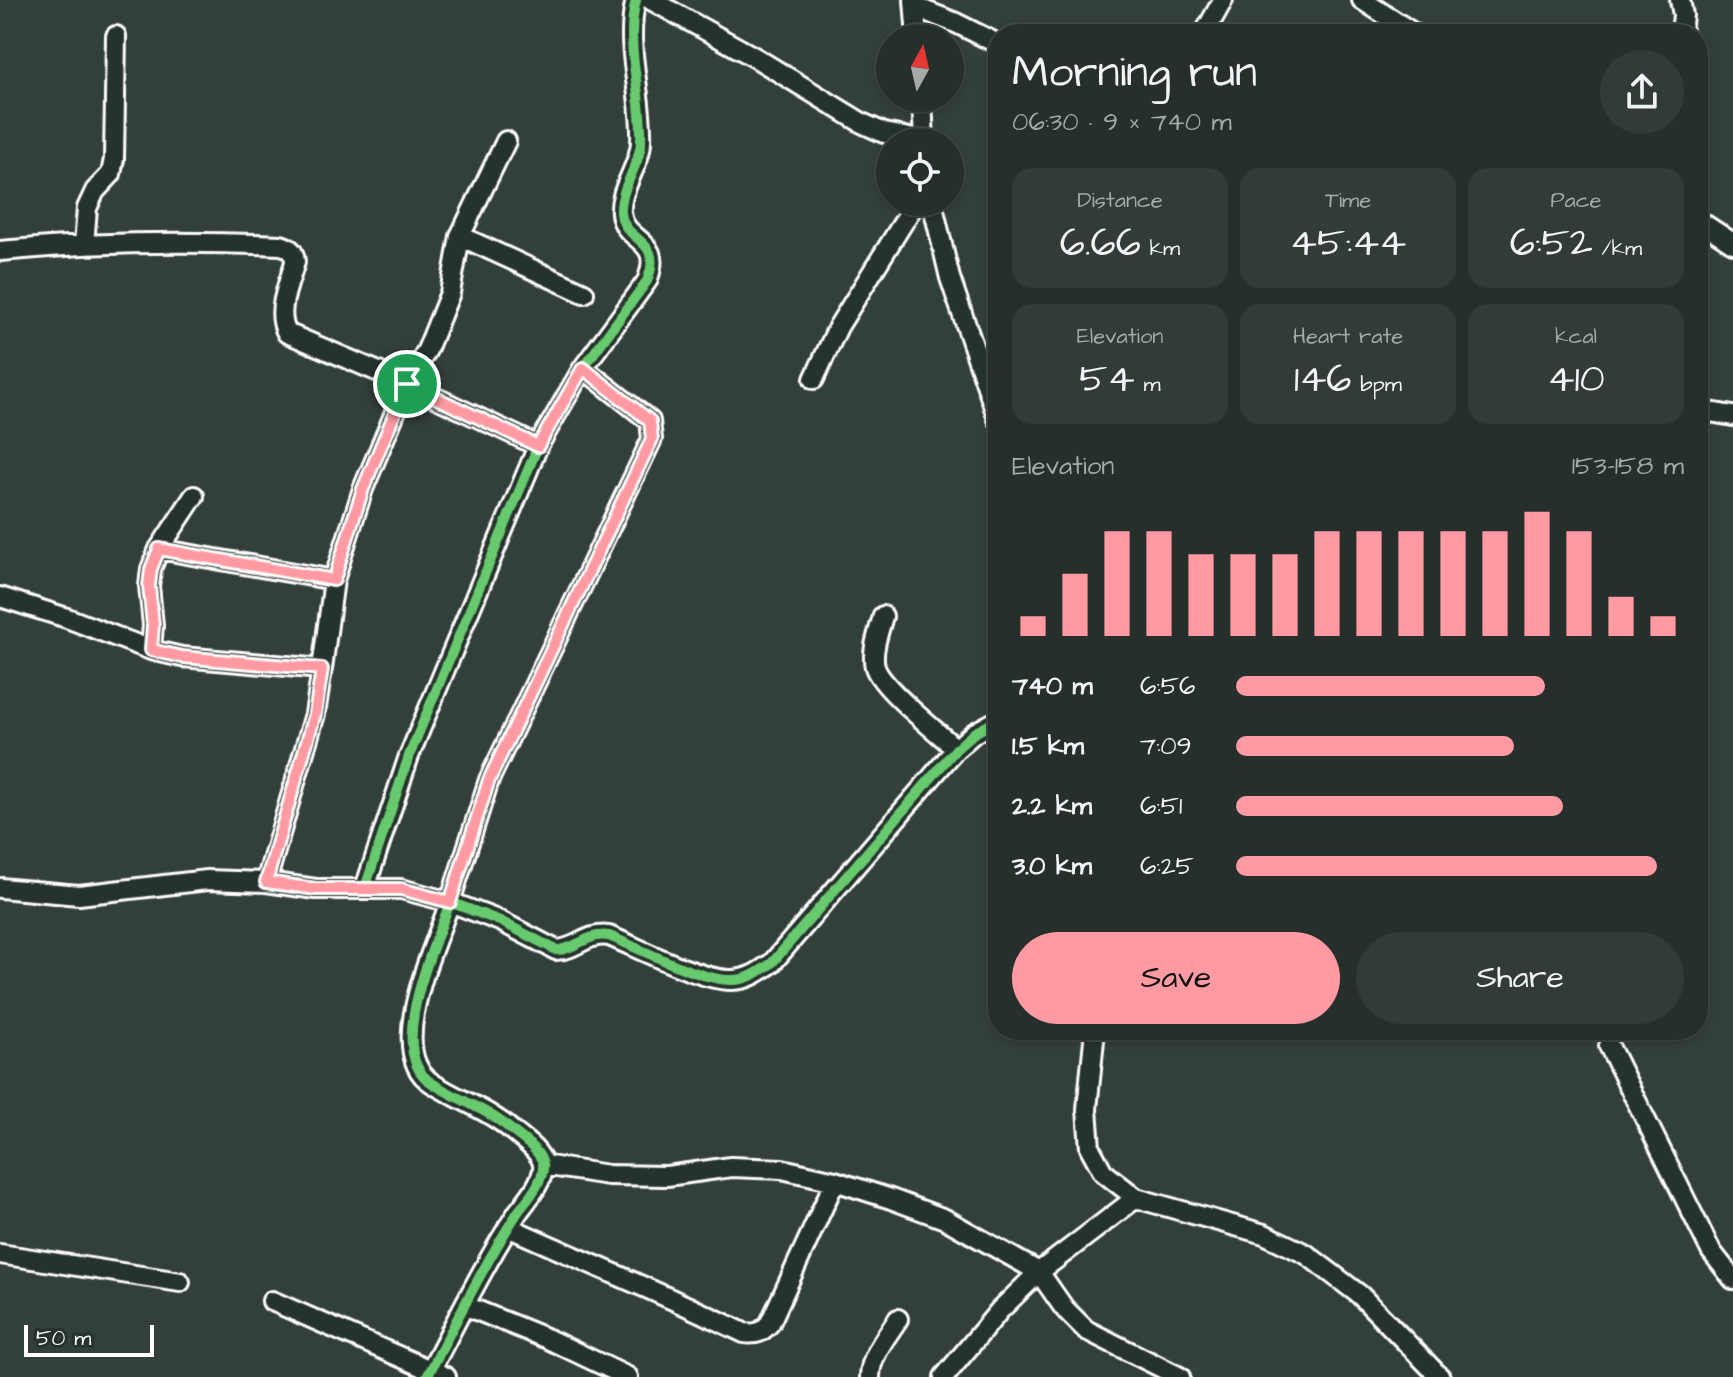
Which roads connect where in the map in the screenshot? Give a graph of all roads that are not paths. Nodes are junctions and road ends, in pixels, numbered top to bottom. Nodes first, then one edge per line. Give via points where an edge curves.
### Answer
1 (636, 0) edge
2 (651, 0) edge
3 (1223, 0) edge
4 (1362, 0) edge
5 (1680, 0) edge
6 (914, 4) edge
7 (916, 24) edge
8 (1210, 24) edge
9 (1399, 24) edge
10 (1682, 24) edge
11 (116, 36) dead end
12 (988, 39) edge
13 (876, 129) edge
14 (506, 141) dead end
15 (907, 216) edge
16 (935, 216) edge
17 (1708, 227) edge
18 (460, 236) junction
19 (1733, 243) edge
20 (84, 245) junction
21 (0, 251) edge
22 (584, 293) dead end
23 (583, 368) junction
24 (814, 379) dead end
25 (407, 384) junction
26 (988, 385) edge
27 (1708, 412) edge
28 (1733, 416) edge
29 (538, 446) junction
30 (194, 496) dead end
31 (159, 549) junction
32 (334, 580) junction
33 (0, 597) edge
34 (883, 616) dead end
35 (151, 650) junction
36 (322, 669) junction
37 (988, 725) edge
38 (956, 749) junction
39 (266, 882) junction
40 (0, 888) edge
41 (365, 888) junction
42 (450, 902) junction
43 (1094, 1040) edge
44 (1609, 1046) dead end
45 (543, 1165) junction
46 (835, 1181) junction
47 (1136, 1198) junction
48 (508, 1227) junction
49 (0, 1254) edge
50 (1039, 1272) junction
51 (1733, 1279) edge
52 (180, 1282) dead end
53 (272, 1301) dead end
54 (466, 1306) junction
55 (898, 1319) dead end
56 (434, 1375) edge
57 (628, 1377) edge
58 (870, 1377) edge
59 (944, 1377) edge
60 (1180, 1377) edge
61 (1440, 1377) edge

1 - 23 street via 632,50 641,147 621,216 647,245 652,268
2 - 13 street
3 - 8 street
4 - 9 street
5 - 10 street
6 - 7 street
6 - 12 street
11 - 20 street via 114,159 111,174 87,208
14 - 18 street
15 - 24 street via 838,327
16 - 26 street via 950,278
17 - 19 street
18 - 22 street
18 - 25 street via 450,293
20 - 21 street
20 - 25 street via 290,248 295,262 282,313 287,333
23 - 29 street
23 - 42 street via 650,421 652,439 489,780
25 - 29 street
25 - 32 street via 363,489
27 - 28 street
29 - 41 street via 409,756
30 - 31 street
31 - 32 street
31 - 35 street via 149,586
32 - 36 street
33 - 35 street
34 - 38 street via 875,667 885,683
35 - 36 street
36 - 39 street via 315,714
37 - 38 street
38 - 42 street via 772,963 755,976 732,980 706,975 598,934 556,950
39 - 40 street via 207,880 79,895
39 - 41 street
41 - 42 street via 401,889
42 - 45 street via 414,1009 413,1057 430,1082 496,1117 537,1153
43 - 47 street via 1087,1109 1090,1148 1103,1172
44 - 51 street via 1711,1251
45 - 46 street via 608,1175 667,1176 744,1167 782,1169
45 - 48 street via 540,1180
46 - 48 street via 770,1323 753,1335
46 - 50 street via 945,1219
47 - 50 street
47 - 61 street via 1264,1234 1306,1254 1360,1295
48 - 54 street
49 - 52 street
50 - 59 street
50 - 60 street via 1086,1330
53 - 56 street
54 - 56 street
54 - 57 street
55 - 58 street via 876,1354

